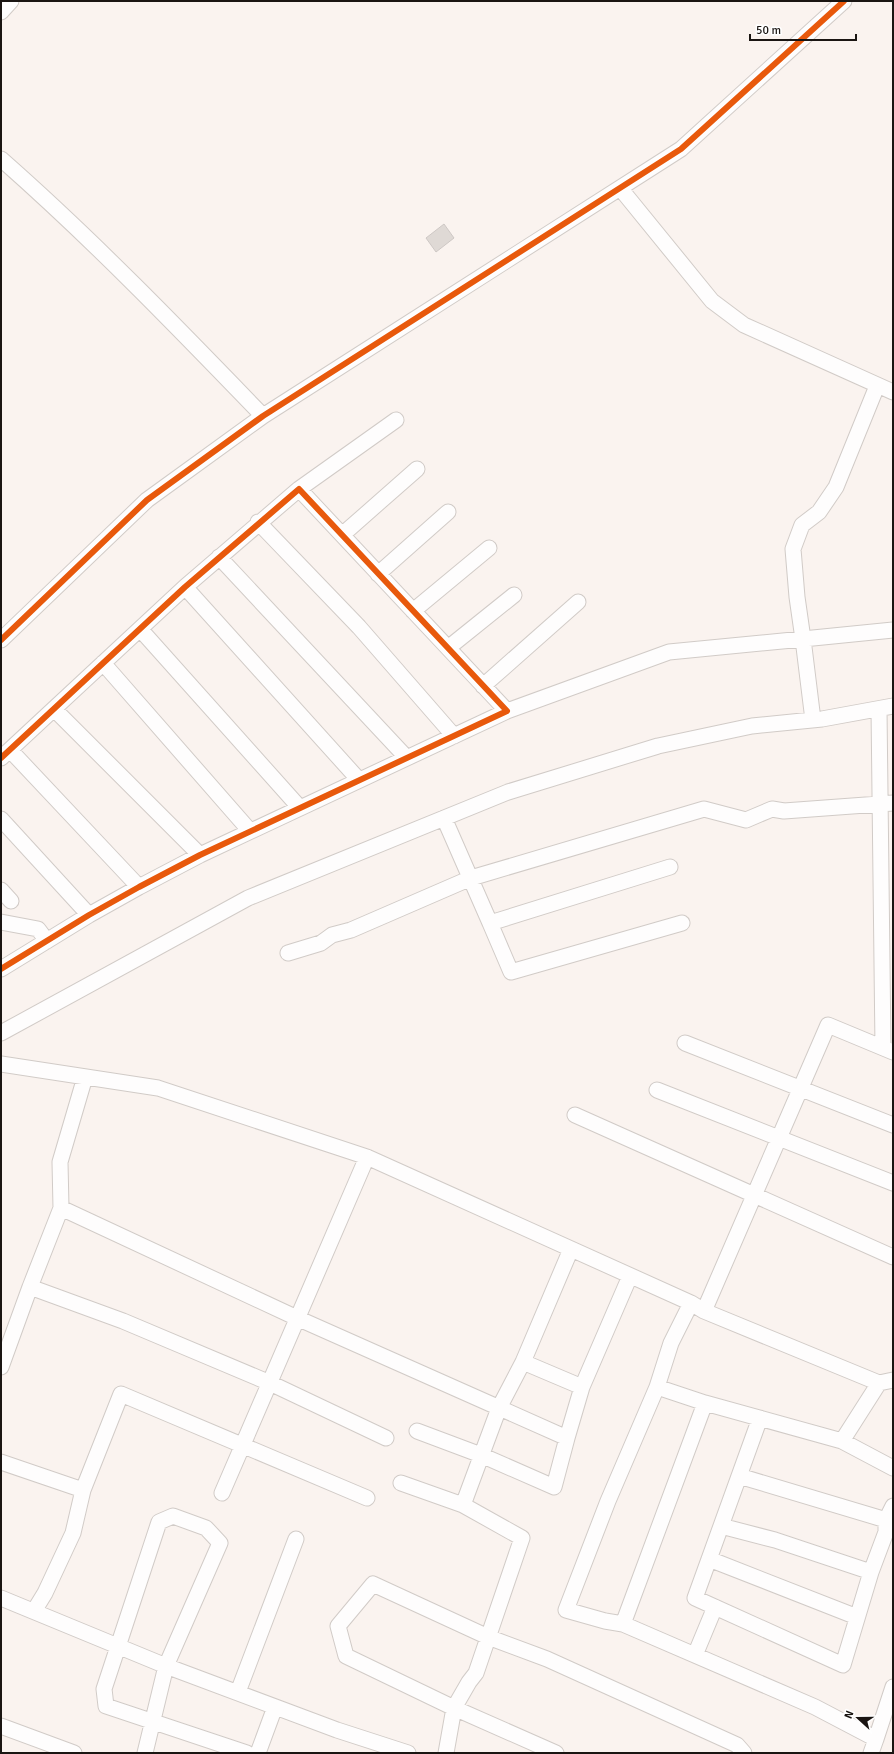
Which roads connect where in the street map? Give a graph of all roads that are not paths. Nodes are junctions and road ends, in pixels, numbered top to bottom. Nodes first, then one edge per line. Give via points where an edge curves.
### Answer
1 (11, 1) edge
2 (844, 1) edge
3 (1, 12) edge
4 (1, 159) edge
5 (620, 188) junction
6 (877, 386) junction
7 (893, 392) edge
8 (263, 416) junction
9 (396, 420) dead end
10 (417, 469) dead end
11 (299, 489) junction
12 (448, 512) dead end
13 (258, 522) junction
14 (342, 535) junction
15 (489, 548) dead end
16 (219, 557) junction
17 (378, 574) junction
18 (186, 587) junction
19 (514, 595) dead end
20 (578, 602) dead end
21 (413, 611) junction
22 (140, 629) junction
23 (893, 630) edge
24 (803, 639) junction
25 (1, 640) edge
26 (448, 648) junction
27 (103, 664) junction
28 (483, 686) junction
29 (886, 707) edge
30 (54, 709) junction
31 (507, 711) junction
32 (813, 720) junction
33 (454, 736) junction
34 (5, 754) edge
35 (406, 757) junction
36 (359, 780) junction
37 (887, 804) edge
38 (300, 808) junction
39 (444, 818) junction
40 (1, 819) edge
41 (250, 831) junction
42 (200, 856) junction
43 (670, 868) dead end
44 (471, 878) junction
45 (887, 885) edge
46 (139, 887) junction
47 (1, 890) edge
48 (12, 901) dead end
49 (89, 915) junction
50 (1, 922) edge
51 (490, 923) junction
52 (682, 923) dead end
53 (47, 941) junction
54 (288, 953) dead end
55 (887, 959) edge
56 (1, 969) edge
57 (888, 1008) edge
58 (1, 1033) edge
59 (685, 1043) dead end
60 (888, 1050) edge
61 (1, 1064) edge
62 (85, 1077) junction
63 (800, 1088) junction
64 (657, 1090) dead end
65 (575, 1115) dead end
66 (893, 1125) edge
67 (779, 1138) junction
68 (367, 1158) junction
69 (893, 1183) edge
70 (754, 1195) junction
71 (61, 1208) junction
72 (571, 1249) junction
73 (893, 1257) edge
74 (630, 1276) junction
75 (30, 1287) junction
76 (691, 1303) junction
77 (704, 1310) junction
78 (297, 1318) junction
79 (523, 1362) junction
80 (1, 1367) edge
81 (886, 1382) edge
82 (270, 1383) junction
83 (582, 1387) junction
84 (657, 1387) junction
85 (705, 1403) junction
86 (499, 1408) junction
87 (760, 1418) junction
88 (417, 1431) dead end
89 (386, 1438) dead end
90 (567, 1438) junction
91 (842, 1441) junction
92 (243, 1447) junction
93 (481, 1455) junction
94 (1, 1462) edge
95 (893, 1468) edge
96 (739, 1476) junction
97 (401, 1483) dead end
98 (83, 1490) junction
99 (222, 1493) dead end
100 (367, 1498) dead end
101 (463, 1505) junction
102 (893, 1506) edge
103 (886, 1520) junction
104 (721, 1526) junction
105 (296, 1539) dead end
106 (709, 1559) junction
107 (871, 1572) junction
108 (1, 1598) edge
109 (715, 1607) junction
110 (34, 1611) junction
111 (857, 1617) junction
112 (623, 1624) junction
113 (488, 1637) junction
114 (118, 1646) junction
115 (695, 1656) junction
116 (166, 1666) junction
117 (893, 1687) edge
118 (238, 1692) junction
119 (275, 1707) junction
120 (454, 1708) junction
121 (152, 1723) junction
122 (1, 1726) edge
123 (880, 1737) edge
124 (74, 1753) edge
125 (145, 1753) edge
126 (246, 1753) edge
127 (258, 1753) edge
128 (408, 1753) edge
129 (446, 1753) edge
130 (556, 1753) edge
131 (744, 1753) edge

1 - 3 street
2 - 5 street via 681,149
4 - 8 street via 125,274
5 - 6 street via 712,301 744,325
5 - 8 street
6 - 7 street
6 - 24 street via 836,487 819,512 802,525 793,550 796,596
8 - 25 street via 147,500
9 - 11 street
10 - 14 street
11 - 13 street
11 - 14 street
12 - 17 street
13 - 16 street
13 - 33 street via 359,627
14 - 17 street
15 - 21 street
16 - 18 street
16 - 35 street
17 - 21 street
18 - 22 street
18 - 36 street
19 - 26 street
20 - 28 street
21 - 26 street
22 - 27 street
22 - 38 street
23 - 24 street
24 - 31 street via 669,652
24 - 32 street
26 - 28 street
27 - 30 street
27 - 41 street
28 - 31 street
29 - 32 street
29 - 37 street
30 - 34 street
30 - 42 street
31 - 33 street
32 - 39 street via 752,726 658,746 508,792
33 - 35 street
34 - 46 street
35 - 36 street
36 - 38 street
37 - 44 street via 784,811 772,809 746,820 704,809
37 - 45 street
38 - 41 street
39 - 44 street
39 - 58 street via 248,898
40 - 49 street
41 - 42 street
42 - 46 street
43 - 51 street
44 - 51 street
44 - 54 street via 352,930 332,935 321,943
45 - 55 street
46 - 49 street
47 - 48 street
49 - 53 street
50 - 53 street via 38,929
51 - 52 street via 511,972
53 - 56 street
55 - 57 street
57 - 60 street
59 - 63 street
60 - 63 street via 828,1025
61 - 62 street
62 - 68 street via 158,1088
62 - 71 street via 60,1162
63 - 66 street
63 - 67 street
64 - 67 street
65 - 70 street
67 - 69 street
67 - 70 street
68 - 72 street
68 - 78 street
70 - 73 street
70 - 77 street
71 - 75 street
71 - 78 street
72 - 74 street
72 - 79 street
74 - 76 street
74 - 83 street
75 - 80 street
75 - 82 street via 123,1321
76 - 77 street
76 - 84 street via 671,1343
77 - 81 street
78 - 82 street
78 - 86 street
79 - 83 street
79 - 86 street
81 - 91 street
82 - 89 street
82 - 92 street
83 - 90 street
84 - 85 street
84 - 112 street via 608,1501 566,1610
85 - 87 street
85 - 112 street
86 - 90 street
86 - 93 street
87 - 91 street
87 - 96 street
88 - 93 street
90 - 93 street via 554,1487
91 - 95 street
92 - 98 street via 121,1394
92 - 99 street
92 - 100 street
93 - 101 street
94 - 98 street
96 - 103 street
96 - 104 street
97 - 101 street
98 - 110 street via 73,1533
101 - 113 street via 522,1538
102 - 103 street
103 - 107 street via 886,1532
104 - 106 street
104 - 107 street via 775,1540
105 - 118 street
106 - 109 street via 695,1598
106 - 111 street
107 - 111 street
108 - 110 street
109 - 111 street via 843,1665
109 - 115 street
110 - 114 street
112 - 115 street
113 - 120 street via 476,1673
113 - 120 street via 373,1584 338,1626 346,1656
113 - 131 street via 547,1659 737,1745
114 - 116 street
114 - 116 street via 159,1522 173,1516 206,1528 220,1543
114 - 121 street via 104,1689 106,1706
115 - 123 street
116 - 118 street
116 - 121 street
117 - 123 street
118 - 119 street
119 - 127 street
119 - 128 street
120 - 129 street
120 - 130 street
121 - 125 street
121 - 126 street
122 - 124 street

